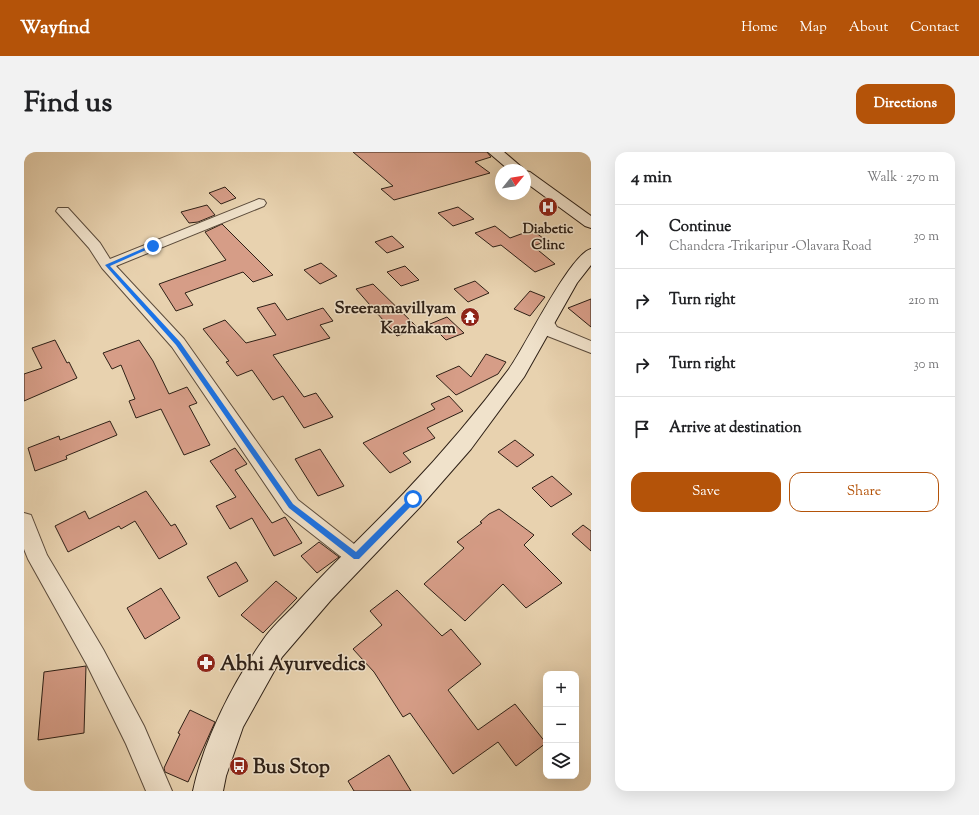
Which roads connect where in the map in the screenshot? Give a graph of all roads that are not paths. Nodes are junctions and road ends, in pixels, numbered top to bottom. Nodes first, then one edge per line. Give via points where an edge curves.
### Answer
1 (495, 152) edge
2 (510, 164) edge
3 (531, 179) edge
4 (259, 203) dead end
5 (63, 211) dead end
6 (591, 223) edge
7 (591, 254) edge
8 (107, 265) junction
9 (546, 323) junction
10 (591, 347) edge
11 (24, 521) edge
12 (356, 557) junction
13 (159, 791) edge
14 (208, 791) edge

1 - 2 main road
3 - 6 main road
4 - 8 street
5 - 8 street via 95,246
7 - 9 main road via 570,281
8 - 12 street via 178,343 291,506
9 - 10 street via 551,331
9 - 12 main road via 517,372 463,443
11 - 13 street via 38,559 95,658 135,735
12 - 14 main road via 273,648 231,720

